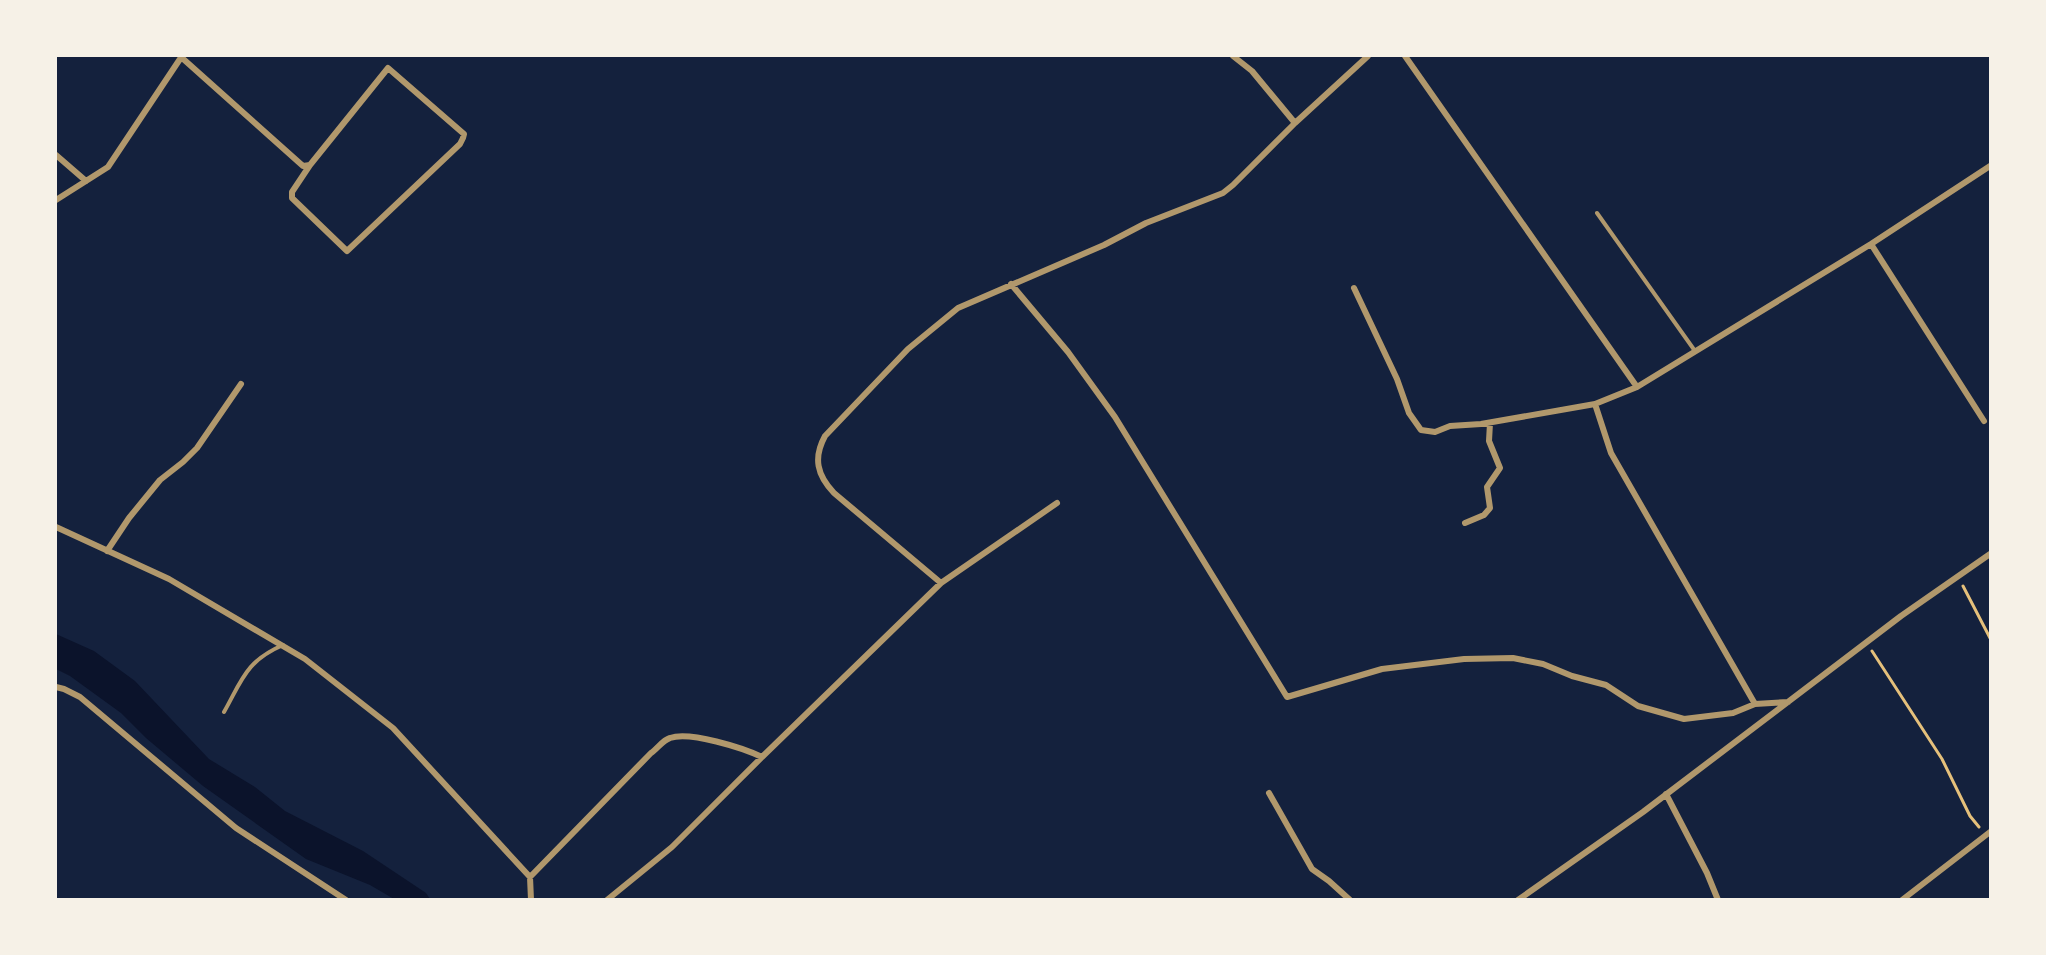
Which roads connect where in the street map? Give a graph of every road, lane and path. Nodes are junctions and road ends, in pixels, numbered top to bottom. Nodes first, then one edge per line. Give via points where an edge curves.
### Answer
1 (181, 56) edge
2 (1233, 56) edge
3 (1368, 56) edge
4 (1405, 56) edge
5 (1295, 123) junction
6 (56, 155) edge
7 (310, 165) junction
8 (1990, 166) edge
9 (86, 180) junction
10 (56, 200) edge
11 (1597, 213) dead end
12 (1870, 244) junction
13 (1011, 284) junction
14 (1354, 288) dead end
15 (1695, 351) junction
16 (241, 384) dead end
17 (1636, 387) junction
18 (1595, 404) junction
19 (1984, 421) dead end
20 (1490, 423) junction
21 (1057, 503) dead end
22 (1465, 523) dead end
23 (56, 527) edge
24 (107, 551) junction
25 (1990, 554) edge
26 (1958, 576) junction
27 (941, 583) junction
28 (1990, 638) edge
29 (1866, 642) junction
30 (283, 645) junction
31 (56, 687) edge
32 (1788, 702) junction
33 (1755, 704) junction
34 (224, 712) dead end
35 (762, 757) junction
36 (1269, 793) dead end
37 (1666, 794) junction
38 (1989, 833) edge
39 (530, 877) junction
40 (346, 900) edge
41 (531, 900) edge
42 (607, 900) edge
43 (1350, 900) edge
44 (1518, 900) edge
45 (1718, 900) edge
46 (1902, 900) edge

1 - 7 street via 298,162
1 - 9 street via 108,167
2 - 5 street via 1252,71
3 - 5 street
4 - 17 street
5 - 13 street via 1222,193
6 - 9 street
7 - 7 street via 387,68 464,134 460,144 347,251 292,198
8 - 12 street
9 - 10 street
11 - 15 lane
12 - 15 street
12 - 19 street
13 - 27 street via 958,308 908,349 818,448 823,481
13 - 33 street via 1068,352 1115,417 1287,697 1382,669 1464,659 1513,658 1606,685 1638,706 1684,719 1733,713
14 - 20 street via 1409,413 1421,430 1435,432 1450,426
15 - 17 street
16 - 24 street via 197,448 160,480
17 - 18 street
18 - 20 street
18 - 33 street via 1611,453
20 - 22 street via 1489,441 1500,468 1487,487 1490,508
21 - 27 street
23 - 24 street
24 - 30 street via 169,579
25 - 26 street
26 - 28 path
26 - 29 street
27 - 35 street
29 - 32 street
29 - 38 path via 1942,759 1970,816
30 - 34 lane via 257,659
30 - 39 street via 306,658 393,728
31 - 40 street via 80,697 236,828
32 - 33 street
32 - 37 street
35 - 39 street via 686,736 669,738
35 - 42 street via 672,847
36 - 43 street via 1311,869
37 - 44 street
37 - 45 street
38 - 46 street
39 - 41 street

